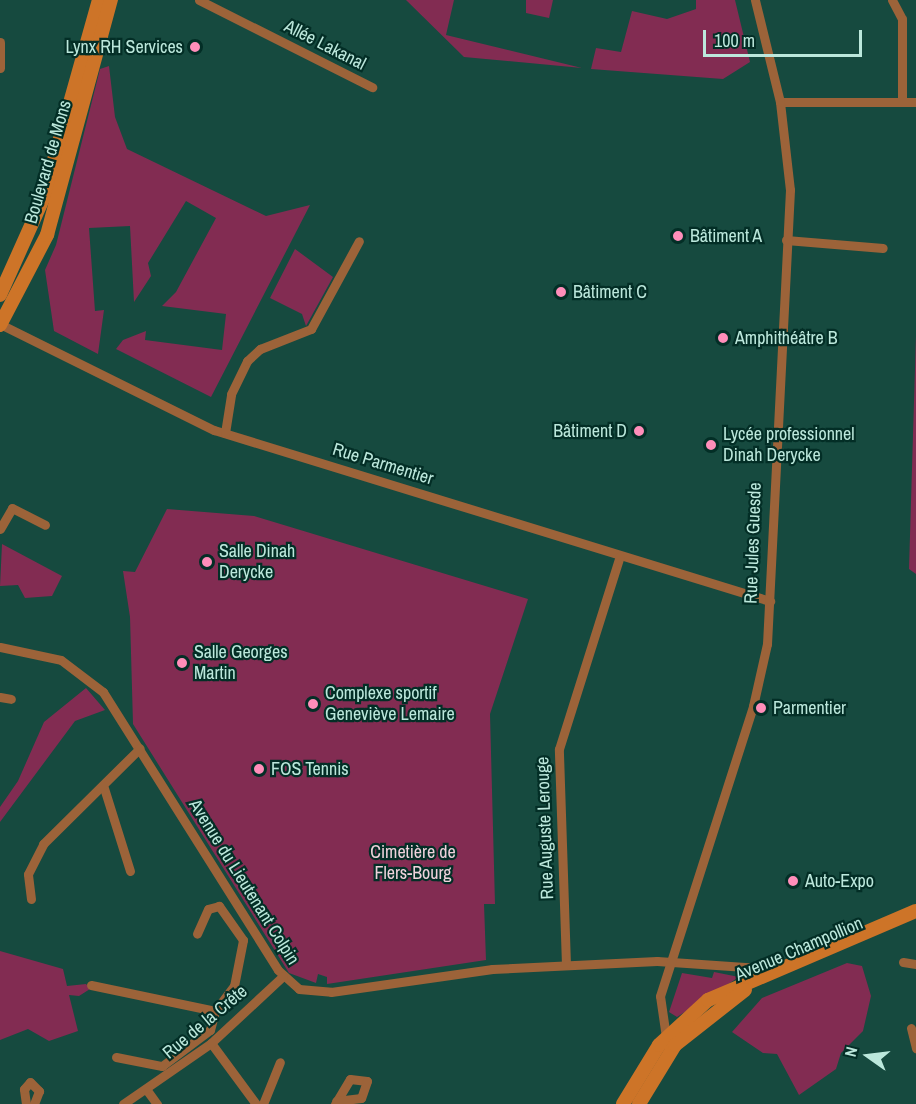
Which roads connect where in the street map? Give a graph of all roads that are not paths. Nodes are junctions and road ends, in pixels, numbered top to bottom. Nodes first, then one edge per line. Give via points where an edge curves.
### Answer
1 (99, 0) edge
2 (111, 0) edge
3 (199, 0) edge
4 (224, 0) edge
5 (755, 0) edge
6 (892, 0) edge
7 (220, 10) junction
8 (0, 42) edge
9 (0, 68) edge
10 (372, 87) dead end
11 (780, 102) junction
12 (902, 102) junction
13 (916, 102) edge
14 (786, 240) junction
15 (359, 241) dead end
16 (883, 248) dead end
17 (0, 295) edge
18 (0, 324) edge
19 (225, 433) junction
20 (45, 525) dead end
21 (0, 529) edge
22 (620, 556) junction
23 (770, 601) junction
24 (0, 647) edge
25 (0, 697) edge
26 (11, 699) dead end
27 (140, 748) junction
28 (104, 788) junction
29 (130, 872) dead end
30 (31, 899) dead end
31 (916, 911) edge
32 (916, 919) edge
33 (197, 934) dead end
34 (671, 960) junction
35 (903, 962) dead end
36 (916, 964) edge
37 (566, 965) junction
38 (775, 969) junction
39 (283, 976) junction
40 (91, 985) dead end
41 (215, 1011) junction
42 (225, 1029) junction
43 (911, 1029) dead end
44 (671, 1041) junction
45 (211, 1042) junction
46 (916, 1048) edge
47 (116, 1057) dead end
48 (280, 1062) dead end
49 (165, 1070) junction
50 (146, 1089) junction
51 (26, 1104) edge
52 (34, 1104) edge
53 (123, 1104) edge
54 (157, 1104) edge
55 (256, 1104) edge
56 (263, 1104) edge
57 (623, 1104) edge
58 (639, 1104) edge

1 - 17 street, Boulevard de Mons via 40,208
2 - 18 street, Boulevard de Mons via 47,235
3 - 7 street, Allée Lakanal
4 - 7 street
5 - 11 street, Rue Jules Guesde
6 - 12 street via 902,19
7 - 10 street, Allée Lakanal
8 - 9 street
11 - 12 street
11 - 14 street, Rue Jules Guesde via 789,171
12 - 13 street
14 - 16 street
14 - 23 street, Rue Jules Guesde
15 - 19 street via 311,329 260,349 247,361 231,394
18 - 19 street, Rue Parmentier
19 - 22 street, Rue Parmentier
20 - 21 street via 12,508
22 - 23 street, Rue Parmentier
22 - 37 street, Rue Auguste Lerouge via 559,749
23 - 34 street, Rue Jules Guesde via 758,687
24 - 27 street, Avenue du Lieutenant Colpin via 48,654 85,674
25 - 26 street
27 - 28 street
27 - 39 street, Avenue du Lieutenant Colpin
28 - 29 street
28 - 30 street via 43,844 28,874
31 - 38 street, Avenue Champollion
32 - 44 street, Avenue Champollion via 742,991
33 - 41 street via 208,909 219,906 242,935 234,986
34 - 37 street, Avenue du Lieutenant Colpin
34 - 38 street, Avenue Champollion
34 - 44 street, Rue Jules Guesde via 658,1004
35 - 36 street
37 - 39 street, Avenue du Lieutenant Colpin via 477,970 321,993 299,989
38 - 44 street, Avenue Champollion via 708,1000
39 - 42 street, Rue de la Crête
40 - 41 street
41 - 42 street
41 - 49 street via 210,1030
42 - 45 street, Rue de la Crête
43 - 46 street
44 - 57 street
44 - 58 street
45 - 49 street, Rue de la Crête
45 - 55 street
47 - 49 street
48 - 56 street
49 - 50 street, Rue de la Crête
50 - 53 street, Rue de la Crête
50 - 54 street
51 - 52 street via 24,1089 32,1082 39,1090

